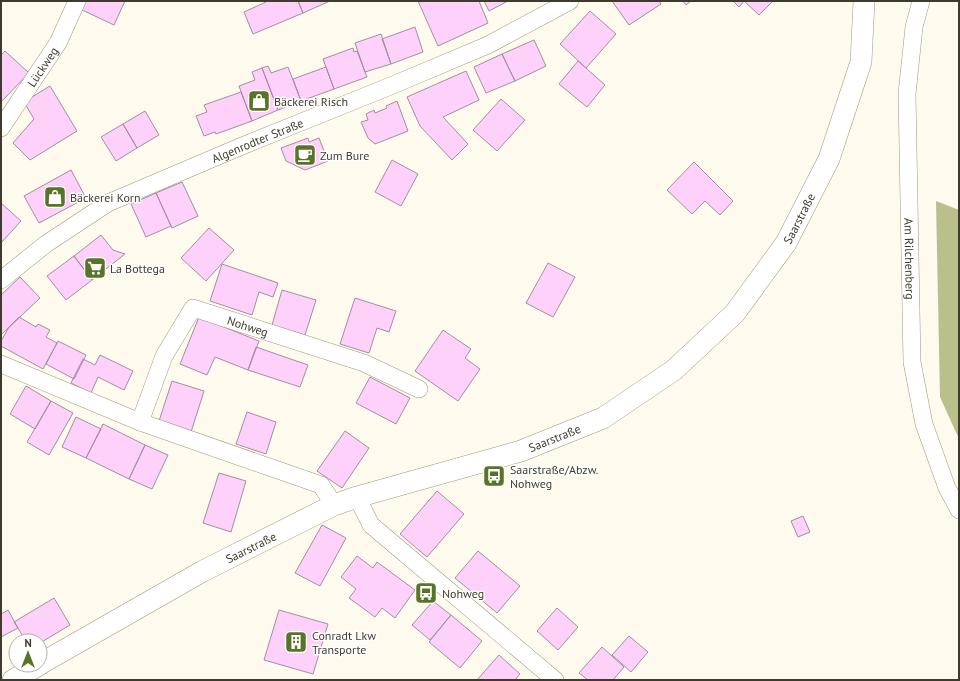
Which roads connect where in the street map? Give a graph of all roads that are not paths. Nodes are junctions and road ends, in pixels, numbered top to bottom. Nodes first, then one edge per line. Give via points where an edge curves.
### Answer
1 (77, 1) edge
2 (570, 1) edge
3 (864, 1) edge
4 (921, 1) edge
5 (1, 128) edge
6 (1, 280) edge
7 (1, 364) edge
8 (419, 389) dead end
9 (140, 422) junction
10 (357, 497) junction
11 (334, 505) junction
12 (959, 510) edge
13 (48, 660) edge
14 (26, 673) edge
15 (13, 680) edge
16 (555, 680) edge

1 - 5 street, Lückweg via 58,43
2 - 6 street, Algenrodter Straße via 488,45 108,203 46,244
3 - 10 street, Saarstraße via 861,62 829,159 786,242 735,313 674,370 603,418 521,451
4 - 12 street, Am Rilchenberg via 914,27 907,94 912,362 924,424 946,488
7 - 9 street
8 - 9 street, Nohweg via 364,363 193,308 164,356
9 - 11 street via 321,485
10 - 11 street, Saarstraße
10 - 16 street via 371,525
11 - 13 street, Saarstraße via 203,571
14 - 15 street, Saarstraße

